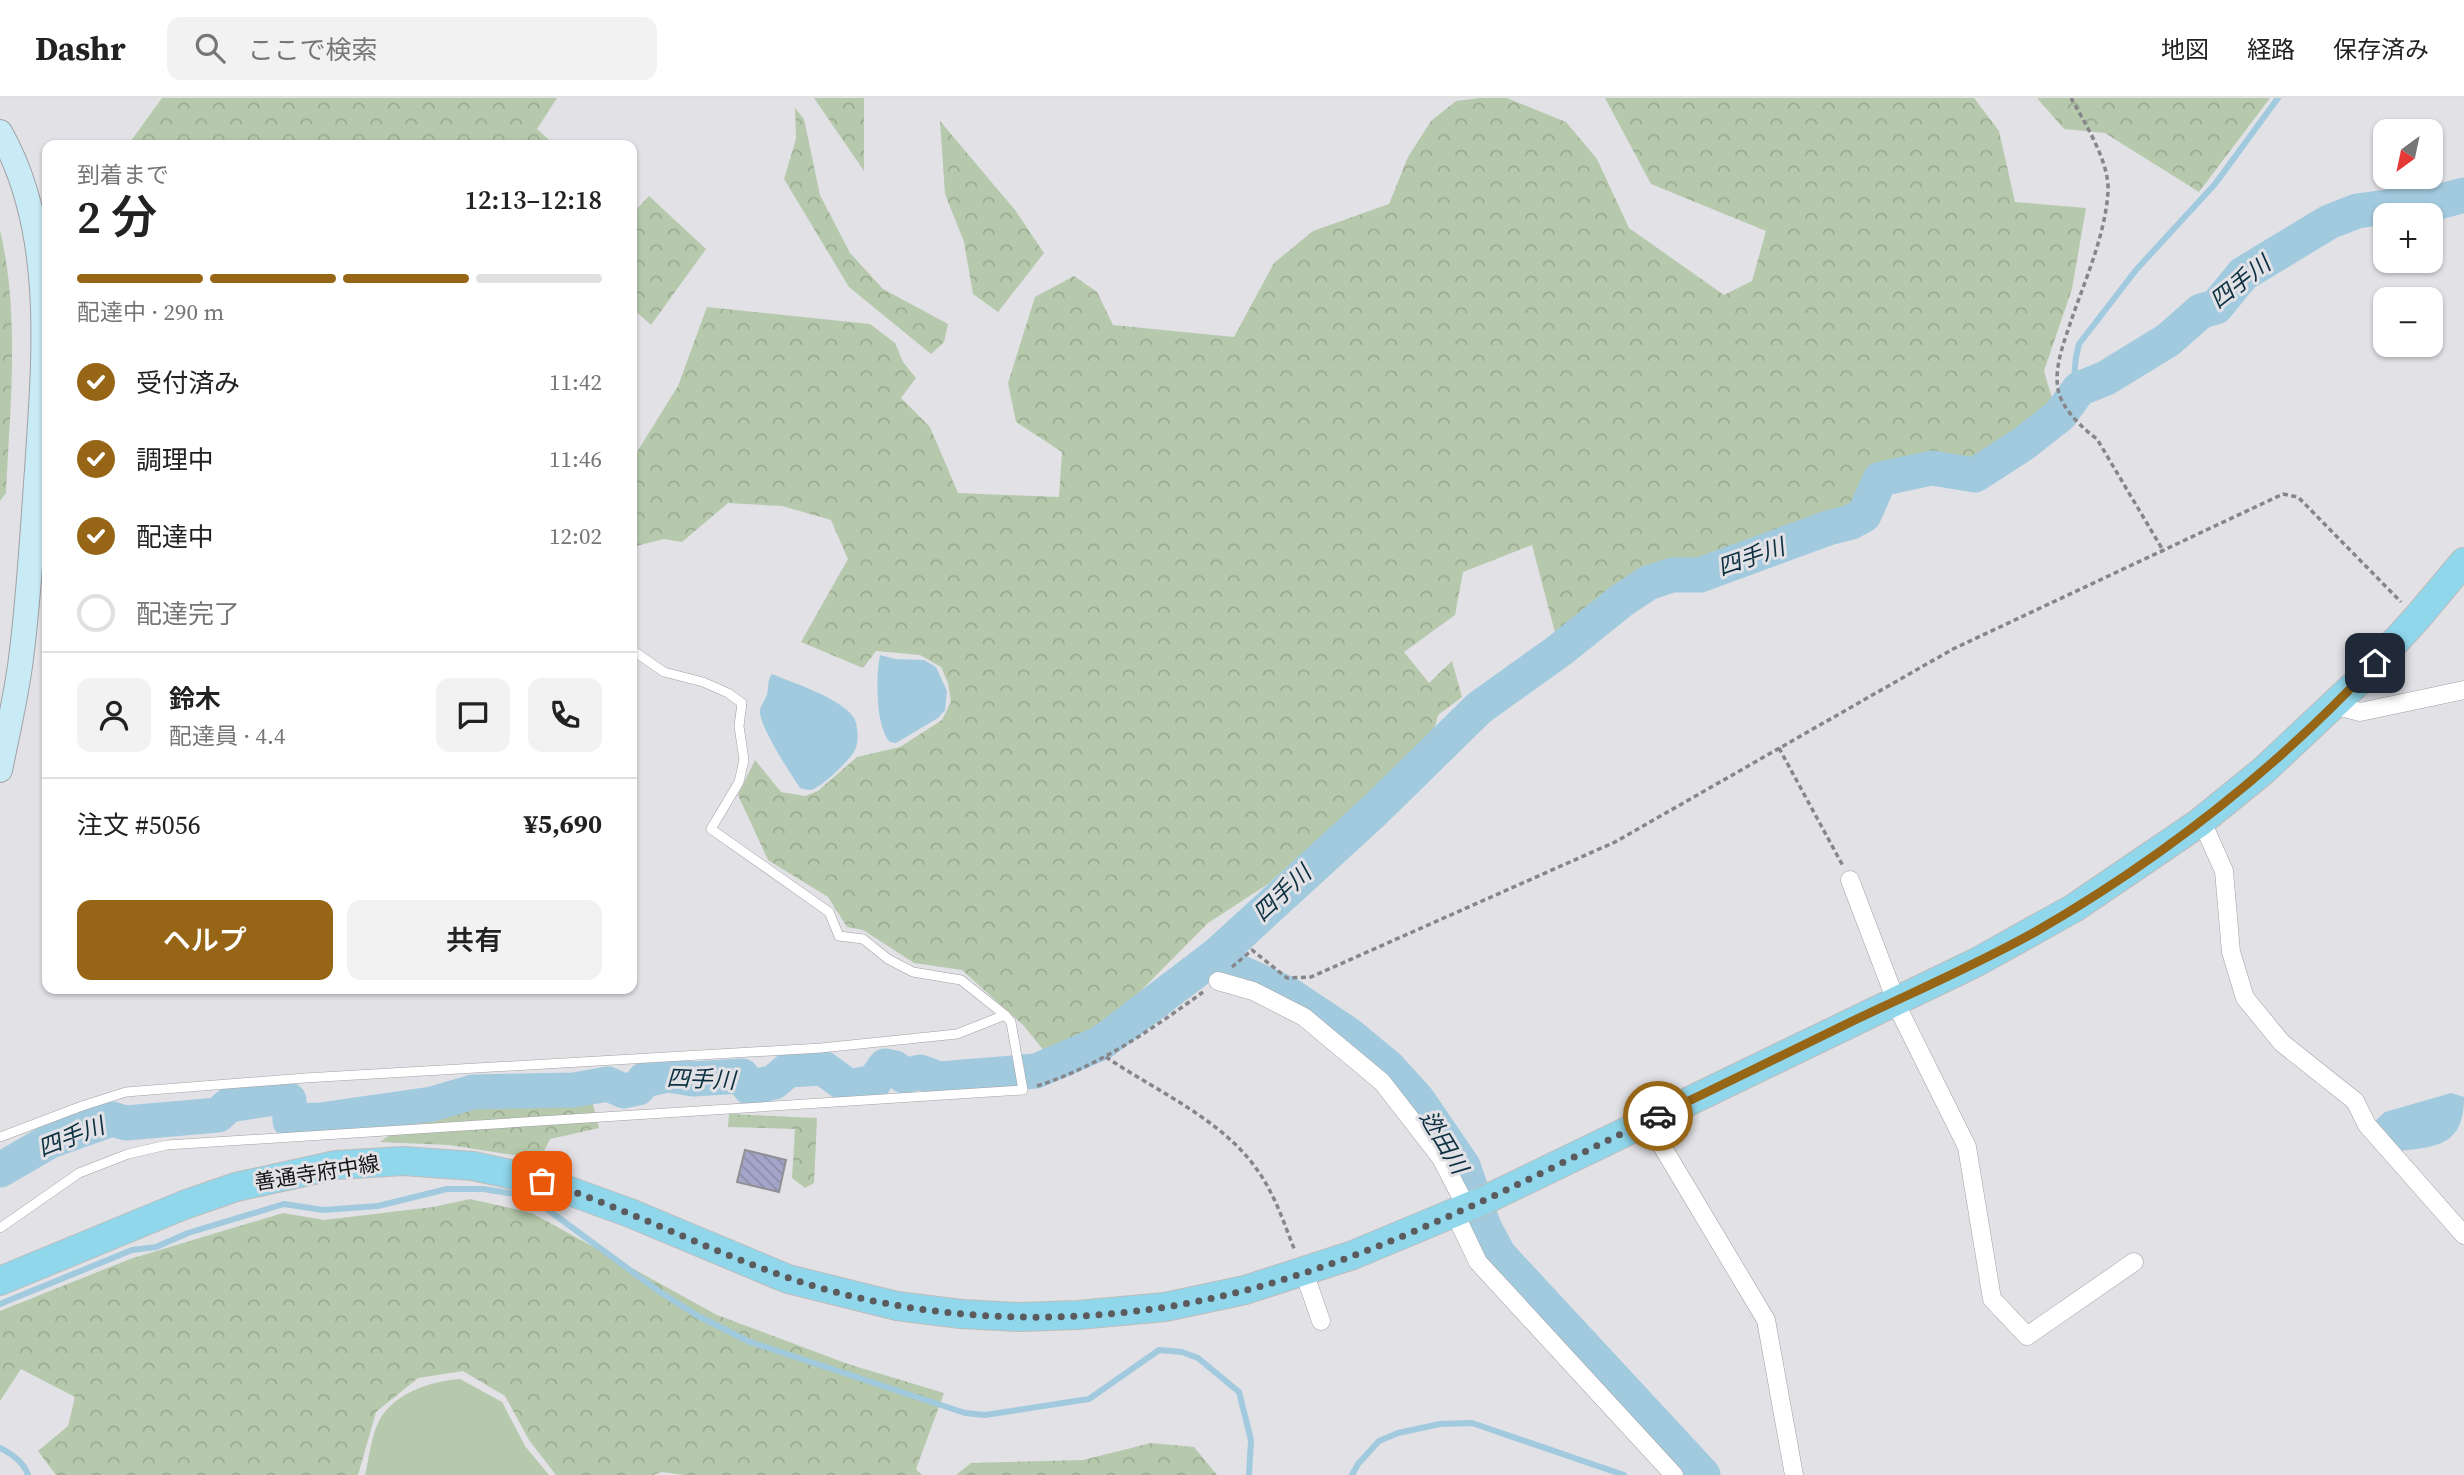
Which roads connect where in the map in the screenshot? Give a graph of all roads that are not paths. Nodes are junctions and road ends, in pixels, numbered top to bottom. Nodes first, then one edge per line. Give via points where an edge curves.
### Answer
1 (0, 132) edge
2 (42, 313) edge
3 (42, 395) edge
4 (2464, 562) edge
5 (637, 653) edge
6 (2464, 690) edge
7 (2334, 705) junction
8 (0, 770) edge
9 (2199, 823) junction
10 (1850, 880) road end
11 (1218, 981) road end
12 (1895, 1002) junction
13 (1008, 1019) junction
14 (1647, 1121) junction
15 (0, 1138) edge
16 (1470, 1207) junction
17 (0, 1228) edge
18 (2464, 1235) edge
19 (2134, 1262) dead end
20 (1304, 1272) junction
21 (0, 1281) edge
22 (1321, 1321) dead end
23 (1674, 1475) edge
24 (1794, 1475) edge

1 - 2 main road via 25,190 37,250
3 - 8 main road via 20,668
4 - 7 main road, 善通寺府中線
5 - 13 lane via 664,672 704,682 741,704 744,760 739,782 711,829 830,912 839,936 863,939 913,972 961,980
6 - 7 street via 2360,712
7 - 9 main road, 善通寺府中線
9 - 12 main road, 善通寺府中線 via 2044,926
9 - 18 street via 2224,871 2231,952 2245,999 2282,1043 2355,1101 2367,1125
10 - 12 street
11 - 16 street via 1253,991 1304,1017 1382,1082 1441,1158
12 - 14 main road, 善通寺府中線
12 - 19 street via 1966,1147 1992,1299 2027,1336
13 - 15 lane via 957,1034 821,1048 139,1091 82,1106
13 - 17 lane via 1023,1087 167,1145 79,1173
14 - 16 main road, 善通寺府中線
14 - 24 street via 1766,1320
16 - 20 main road, 善通寺府中線
16 - 23 street via 1478,1262
20 - 21 main road, 善通寺府中線 via 1204,1300 1135,1311 1019,1317 961,1314 897,1306 788,1279 542,1181 472,1166 403,1161 336,1165 236,1187
20 - 22 street

